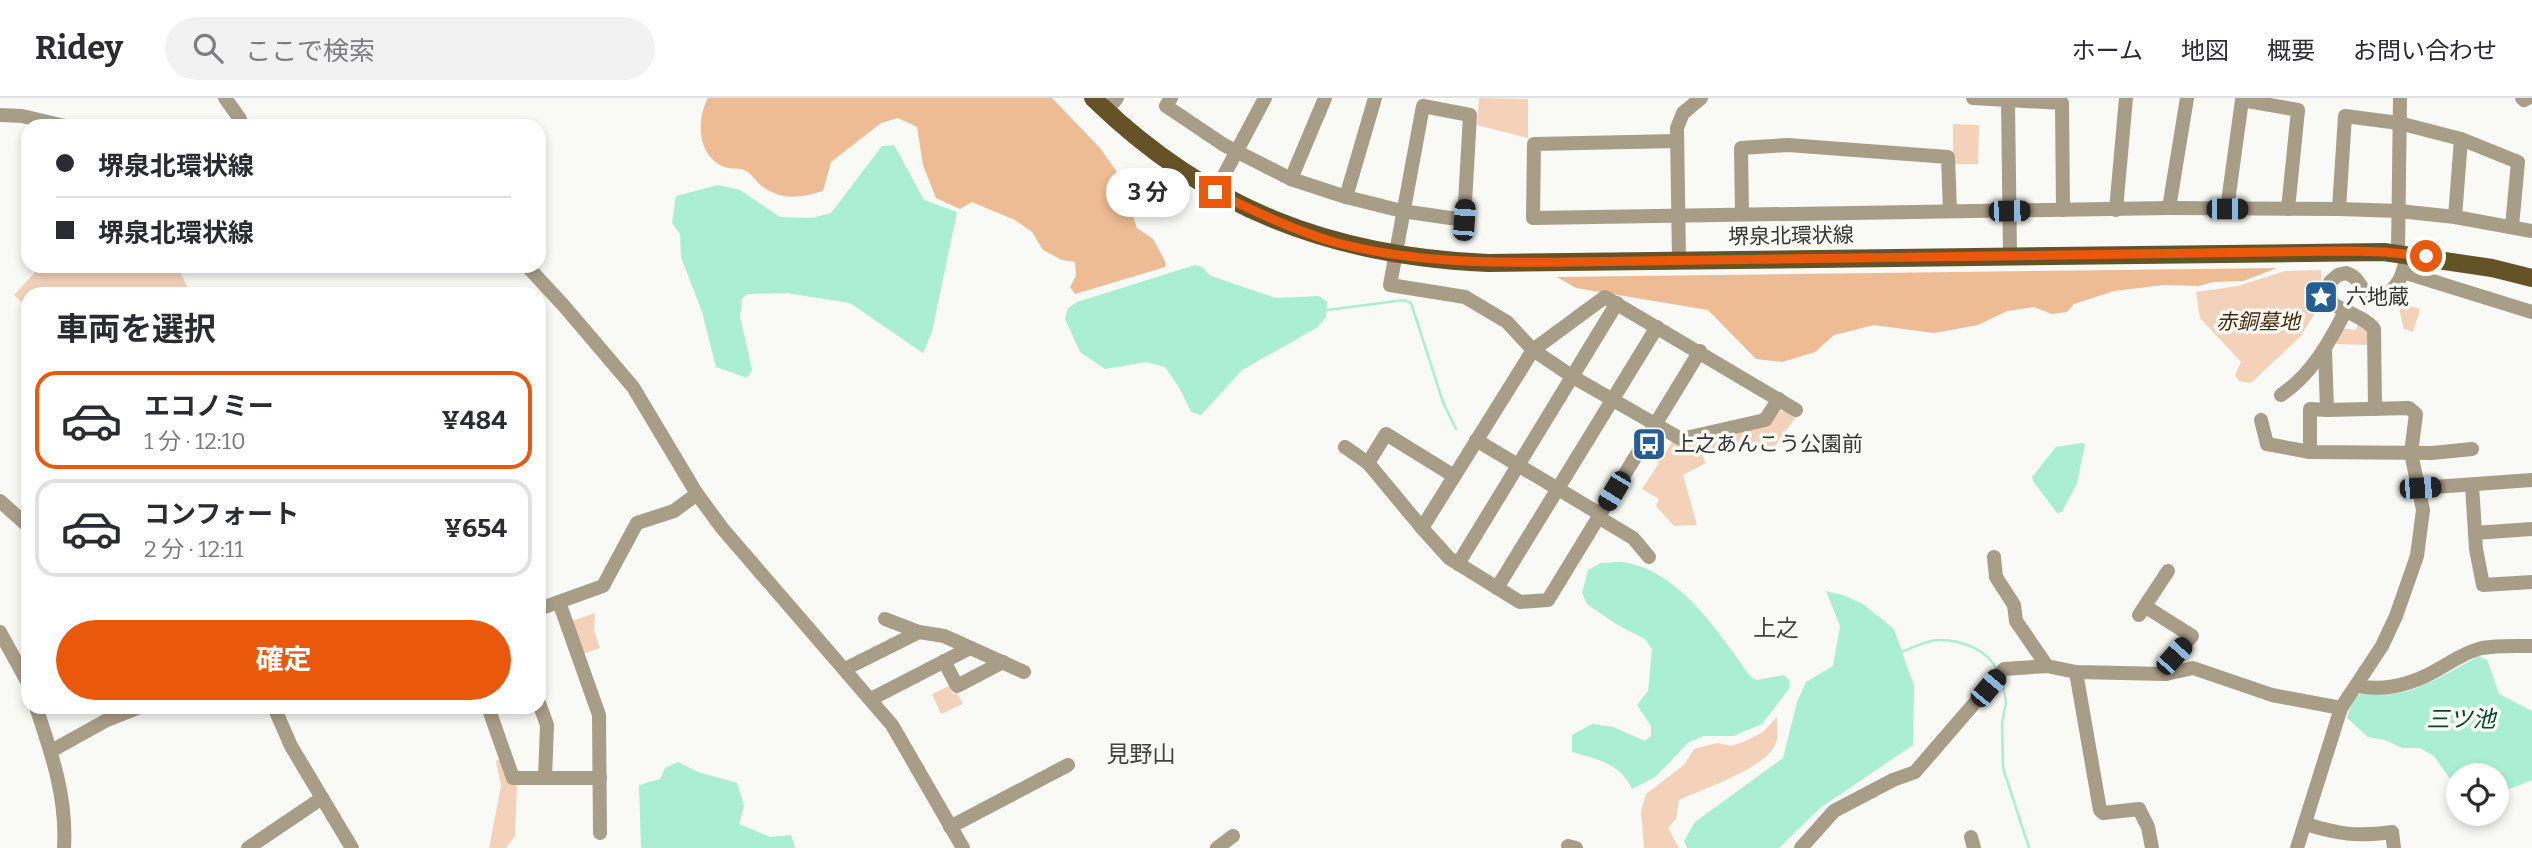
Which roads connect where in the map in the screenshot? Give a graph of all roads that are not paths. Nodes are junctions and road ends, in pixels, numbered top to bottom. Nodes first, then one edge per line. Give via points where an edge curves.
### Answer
1 (225, 98) edge
2 (1171, 98) edge
3 (1325, 98) edge
4 (1375, 98) edge
5 (1701, 98) edge
6 (1973, 98) edge
7 (2126, 98) edge
8 (2187, 98) edge
9 (2400, 98) edge
10 (2522, 98) edge
11 (2528, 98) edge
12 (1262, 99) edge
13 (2008, 100) junction
14 (1105, 102) edge
15 (0, 115) edge
16 (35, 119) edge
17 (239, 119) edge
18 (2399, 122) junction
19 (2461, 139) junction
20 (1677, 141) junction
21 (1237, 152) junction
22 (1291, 179) junction
23 (1215, 192) junction
24 (1346, 197) junction
25 (2169, 208) junction
26 (2227, 209) junction
27 (2288, 209) junction
28 (2339, 209) junction
29 (2063, 210) junction
30 (2116, 210) junction
31 (1402, 211) junction
32 (1950, 211) junction
33 (2009, 211) junction
34 (2399, 211) junction
35 (1742, 214) junction
36 (1677, 215) junction
37 (2455, 217) junction
38 (2512, 226) junction
39 (2532, 232) edge
40 (1395, 254) junction
41 (2010, 255) junction
42 (2402, 259) junction
43 (1679, 261) junction
44 (533, 273) edge
45 (2532, 278) edge
46 (1617, 303) junction
47 (2346, 310) junction
48 (2532, 312) edge
49 (1657, 327) junction
50 (1533, 350) junction
51 (2325, 350) junction
52 (1700, 351) junction
53 (1573, 377) junction
54 (2281, 395) dead end
55 (1779, 399) junction
56 (1612, 400) junction
57 (2375, 409) junction
58 (1796, 410) dead end
59 (2328, 410) junction
60 (2260, 420) dead end
61 (1655, 423) junction
62 (1476, 440) junction
63 (1345, 447) dead end
64 (2472, 449) dead end
65 (2310, 452) junction
66 (2411, 453) junction
67 (1368, 463) junction
68 (1519, 465) junction
69 (1454, 476) junction
70 (2532, 480) edge
71 (2472, 485) junction
72 (1558, 488) junction
73 (2420, 488) junction
74 (697, 494) junction
75 (0, 501) edge
76 (1599, 516) junction
77 (21, 520) edge
78 (1422, 528) junction
79 (2532, 529) edge
80 (2475, 533) junction
81 (1649, 557) dead end
82 (1994, 557) dead end
83 (1458, 564) junction
84 (2168, 571) dead end
85 (2532, 582) edge
86 (1497, 588) junction
87 (559, 602) junction
88 (546, 607) edge
89 (885, 619) dead end
90 (0, 632) edge
91 (919, 632) junction
92 (2532, 646) edge
93 (970, 648) junction
94 (944, 662) junction
95 (1003, 662) junction
96 (2047, 666) junction
97 (21, 670) edge
98 (845, 670) junction
99 (1024, 672) dead end
100 (2076, 672) junction
101 (2166, 674) junction
102 (2358, 685) junction
103 (871, 699) junction
104 (2342, 708) junction
105 (38, 714) edge
106 (122, 714) edge
107 (277, 714) edge
108 (490, 714) edge
109 (543, 714) edge
110 (51, 751) junction
111 (1068, 765) dead end
112 (545, 778) junction
113 (600, 778) junction
114 (322, 798) junction
115 (2305, 824) junction
116 (950, 827) junction
117 (600, 833) dead end
118 (1233, 836) dead end
119 (2367, 842) edge
120 (64, 848) edge
121 (248, 848) edge
122 (352, 848) edge
123 (963, 848) edge
124 (1217, 848) edge
125 (1569, 848) edge
126 (1576, 848) edge
127 (1801, 848) edge
128 (2152, 848) edge
129 (2297, 848) edge
130 (2394, 848) edge

1 - 17 street
2 - 21 street via 1166,106 1172,111
3 - 22 street
4 - 24 street
5 - 20 street via 1683,113
6 - 13 street
7 - 30 street
8 - 25 street
9 - 18 street
10 - 11 street
12 - 21 street
13 - 29 street via 2062,103
13 - 33 street
14 - 23 main road, 堺泉北環状線 via 1161,157
15 - 16 street
18 - 19 street
18 - 28 street via 2345,116
18 - 34 street
19 - 37 street
19 - 38 street via 2518,162
20 - 36 street
20 - 36 street via 1534,144 1534,218
21 - 22 street
21 - 23 street
22 - 24 street
23 - 40 main road, 堺泉北環状線 via 1301,231
24 - 31 street
25 - 26 street
25 - 30 street
26 - 27 street
26 - 27 street via 2242,100 2298,110
27 - 28 street
28 - 34 street
29 - 30 street
29 - 33 street
31 - 31 street via 1464,220 1470,115 1423,106
31 - 40 street
32 - 33 street
32 - 35 street
32 - 35 street via 1948,157 1788,145 1741,148
33 - 41 street
34 - 37 street
34 - 42 street
35 - 36 street
36 - 43 street
37 - 38 street
38 - 39 street
40 - 43 main road, 堺泉北環状線 via 1488,263
40 - 50 street via 1390,285 1465,297 1507,322
41 - 42 main road, 堺泉北環状線 via 2346,251
41 - 43 main road, 堺泉北環状線
42 - 45 main road, 堺泉北環状線 via 2492,268
42 - 47 street via 2389,293 2375,298 2353,275 2337,275 2330,282 2331,300
42 - 48 street
44 - 74 street via 633,387
46 - 49 street
46 - 50 street via 1605,297
46 - 53 street
47 - 51 street
47 - 57 street via 2374,329
49 - 52 street
49 - 56 street
50 - 53 street
50 - 62 street
51 - 54 street
51 - 59 street
52 - 55 street
52 - 61 street
53 - 56 street
53 - 68 street
55 - 58 street
55 - 61 street via 1765,420 1681,439
56 - 61 street
56 - 72 street
57 - 59 street
57 - 66 street via 2409,408 2416,414
59 - 65 street via 2310,409
60 - 65 street via 2267,444
61 - 76 street
62 - 68 street
62 - 69 street
63 - 67 street
64 - 66 street
65 - 66 street
66 - 73 street
67 - 69 street via 1386,434
67 - 78 street
68 - 72 street
68 - 83 street
69 - 78 street
70 - 71 street
71 - 73 street
71 - 80 street
72 - 76 street
72 - 86 street
73 - 102 street via 2423,510 2417,556 2396,616
74 - 87 street via 674,511 638,523 603,586
74 - 98 street
75 - 77 street
76 - 81 street via 1633,538
76 - 86 street via 1548,600 1520,602
78 - 83 street
79 - 80 street
80 - 85 street via 2483,585
82 - 96 street via 1996,577 2014,605 2016,621
83 - 86 street
84 - 101 street via 2142,611 2192,636 2174,656
87 - 88 street
87 - 113 street via 599,715
89 - 91 street
90 - 97 street
91 - 93 street via 944,636
91 - 98 street
92 - 102 street via 2482,648 2406,684 2372,689
93 - 94 street
93 - 95 street
94 - 95 street via 957,686
94 - 103 street
95 - 99 street
96 - 100 street
96 - 127 street via 2004,669 1915,772 1834,811
98 - 103 street
100 - 101 street
100 - 128 street via 2100,810 2138,809
101 - 104 street via 2193,668 2272,695
102 - 104 street
103 - 116 street via 892,725
104 - 115 street
105 - 110 street
106 - 110 street
107 - 114 street
108 - 112 street via 513,778
109 - 112 street via 547,724
110 - 120 street via 62,795
111 - 116 street
112 - 113 street
113 - 117 street
114 - 121 street
114 - 122 street
115 - 119 street
115 - 129 street
116 - 123 street
118 - 124 street
119 - 130 street via 2392,832
125 - 126 street

